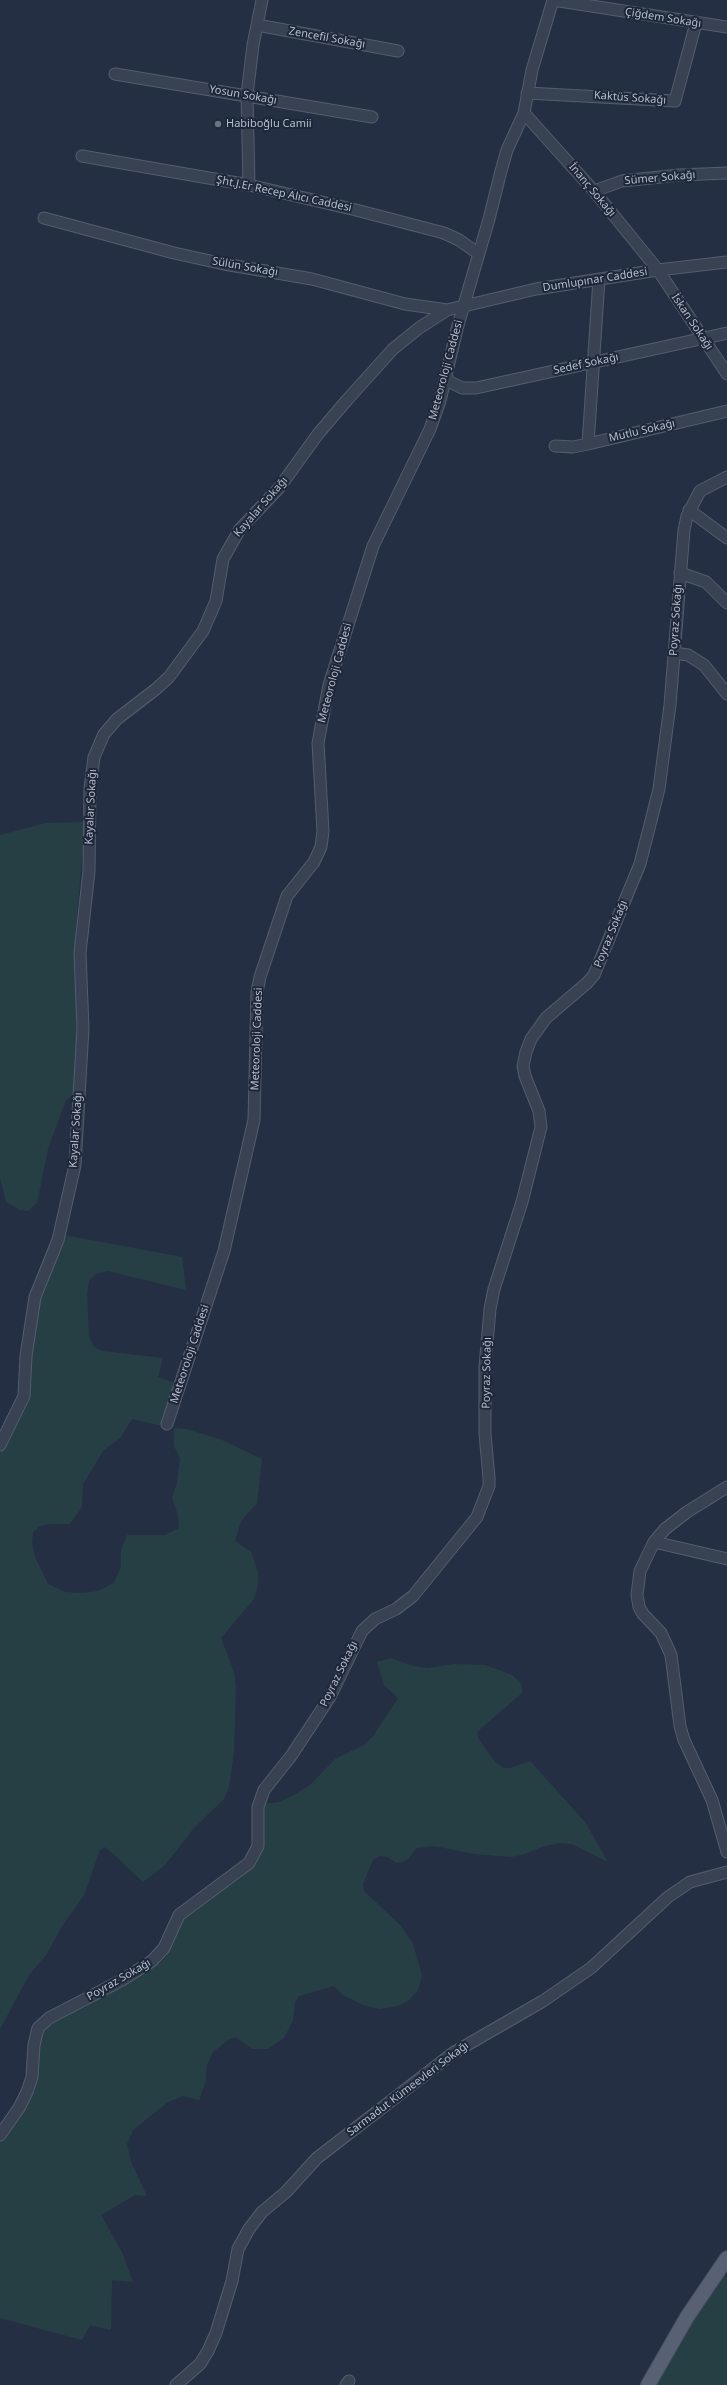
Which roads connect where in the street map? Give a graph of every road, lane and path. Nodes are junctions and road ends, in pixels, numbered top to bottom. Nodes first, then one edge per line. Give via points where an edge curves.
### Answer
1 (262, 0) edge
2 (553, 0) edge
3 (696, 23) junction
4 (256, 25) junction
5 (727, 27) edge
6 (398, 51) dead end
7 (115, 74) dead end
8 (527, 93) junction
9 (246, 95) junction
10 (524, 113) junction
11 (372, 117) dead end
12 (82, 156) dead end
13 (727, 173) edge
14 (248, 185) junction
15 (594, 191) junction
16 (44, 218) dead end
17 (479, 254) junction
18 (727, 262) edge
19 (658, 270) junction
20 (599, 279) junction
21 (464, 305) junction
22 (448, 310) junction
23 (727, 334) edge
24 (704, 338) junction
25 (594, 363) junction
26 (727, 374) edge
27 (446, 380) junction
28 (727, 411) edge
29 (588, 444) junction
30 (556, 446) dead end
31 (727, 477) edge
32 (689, 510) junction
33 (727, 538) edge
34 (680, 573) junction
35 (727, 603) edge
36 (674, 652) junction
37 (727, 694) edge
38 (167, 1424) dead end
39 (0, 1444) edge
40 (727, 1487) edge
41 (654, 1542) junction
42 (727, 1558) edge
43 (727, 1852) edge
44 (727, 1872) edge
45 (0, 2135) edge
46 (727, 2258) edge
47 (176, 2385) edge
48 (648, 2385) edge

1 - 4 street
2 - 3 street, Çiğdem Sokağı
2 - 8 street, Meteoroloji Caddesi
3 - 5 street, Çiğdem Sokağı
3 - 8 street, Kaktüs Sokağı via 675,101
4 - 6 street, Zencefil Sokağı
4 - 9 street
7 - 9 street, Yosun Sokağı
8 - 10 street, Meteoroloji Caddesi
9 - 11 street, Yosun Sokağı
9 - 14 street
10 - 15 street, İnanç Sokağı
10 - 17 street, Meteoroloji Caddesi via 507,150
12 - 14 street, Şht.J.Er Recep Alıcı Caddesi
13 - 15 street, Sümer Sokağı via 622,181
14 - 17 street, Şht.J.Er Recep Alıcı Caddesi via 444,233
15 - 19 street, İnanç Sokağı
16 - 22 street, Sülün Sokağı via 174,253 312,279 411,305
17 - 21 street, Meteoroloji Caddesi
18 - 19 street, Dumlupınar Caddesi
19 - 20 street, Dumlupınar Caddesi
19 - 24 street, İskan Sokağı
20 - 21 street, Dumlupınar Caddesi via 536,289
20 - 25 street
21 - 22 street, Kayalar Sokağı
21 - 27 street, Meteoroloji Caddesi
22 - 39 street, Kayalar Sokağı via 419,328 393,349 318,434 279,488 240,529 223,559 215,605 203,631 169,677 110,725 97,751 90,788 89,871 80,953 83,1028 75,1165 58,1240 35,1296 26,1356 24,1396
23 - 24 street, Sedef Sokağı
24 - 25 street, Sedef Sokağı
24 - 26 street, İskan Sokağı
25 - 27 street, Sedef Sokağı via 476,388 462,388
25 - 29 street
27 - 38 street, Meteoroloji Caddesi via 430,429 373,546 329,685 318,743 323,831 321,847 314,862 287,896 260,977 257,992 254,1120 224,1251
28 - 29 street, Mutlu Sokağı
29 - 30 street, Mutlu Sokağı via 573,447
31 - 32 street, Poyraz Sokağı via 700,491
32 - 33 street
32 - 34 street, Poyraz Sokağı via 684,530
34 - 35 street via 706,582
34 - 36 street, Poyraz Sokağı
36 - 37 street via 688,655 704,664
36 - 45 street, Poyraz Sokağı via 659,789 640,864 594,975 546,1018 531,1039 526,1052 523,1066 525,1076 540,1111 541,1127 522,1202 492,1298 485,1367 485,1434 489,1486 477,1517 413,1596 396,1609 375,1619 362,1631 330,1696 291,1756 264,1790 258,1807 258,1846 249,1863 179,1915 164,1948 152,1961 49,2018 38,2028 32,2077 27,2092
40 - 41 street via 687,1512 665,1529
41 - 42 street
41 - 43 street via 640,1571 637,1595 639,1607 661,1634 671,1654 682,1733 712,1800
44 - 47 street, Sarmadut Kümeevleri Sokağı via 690,1882 668,1897 591,1968 537,2005 453,2053 317,2158 286,2192 262,2212 249,2229 238,2249 232,2281 208,2352 200,2364
46 - 48 main road via 687,2317

